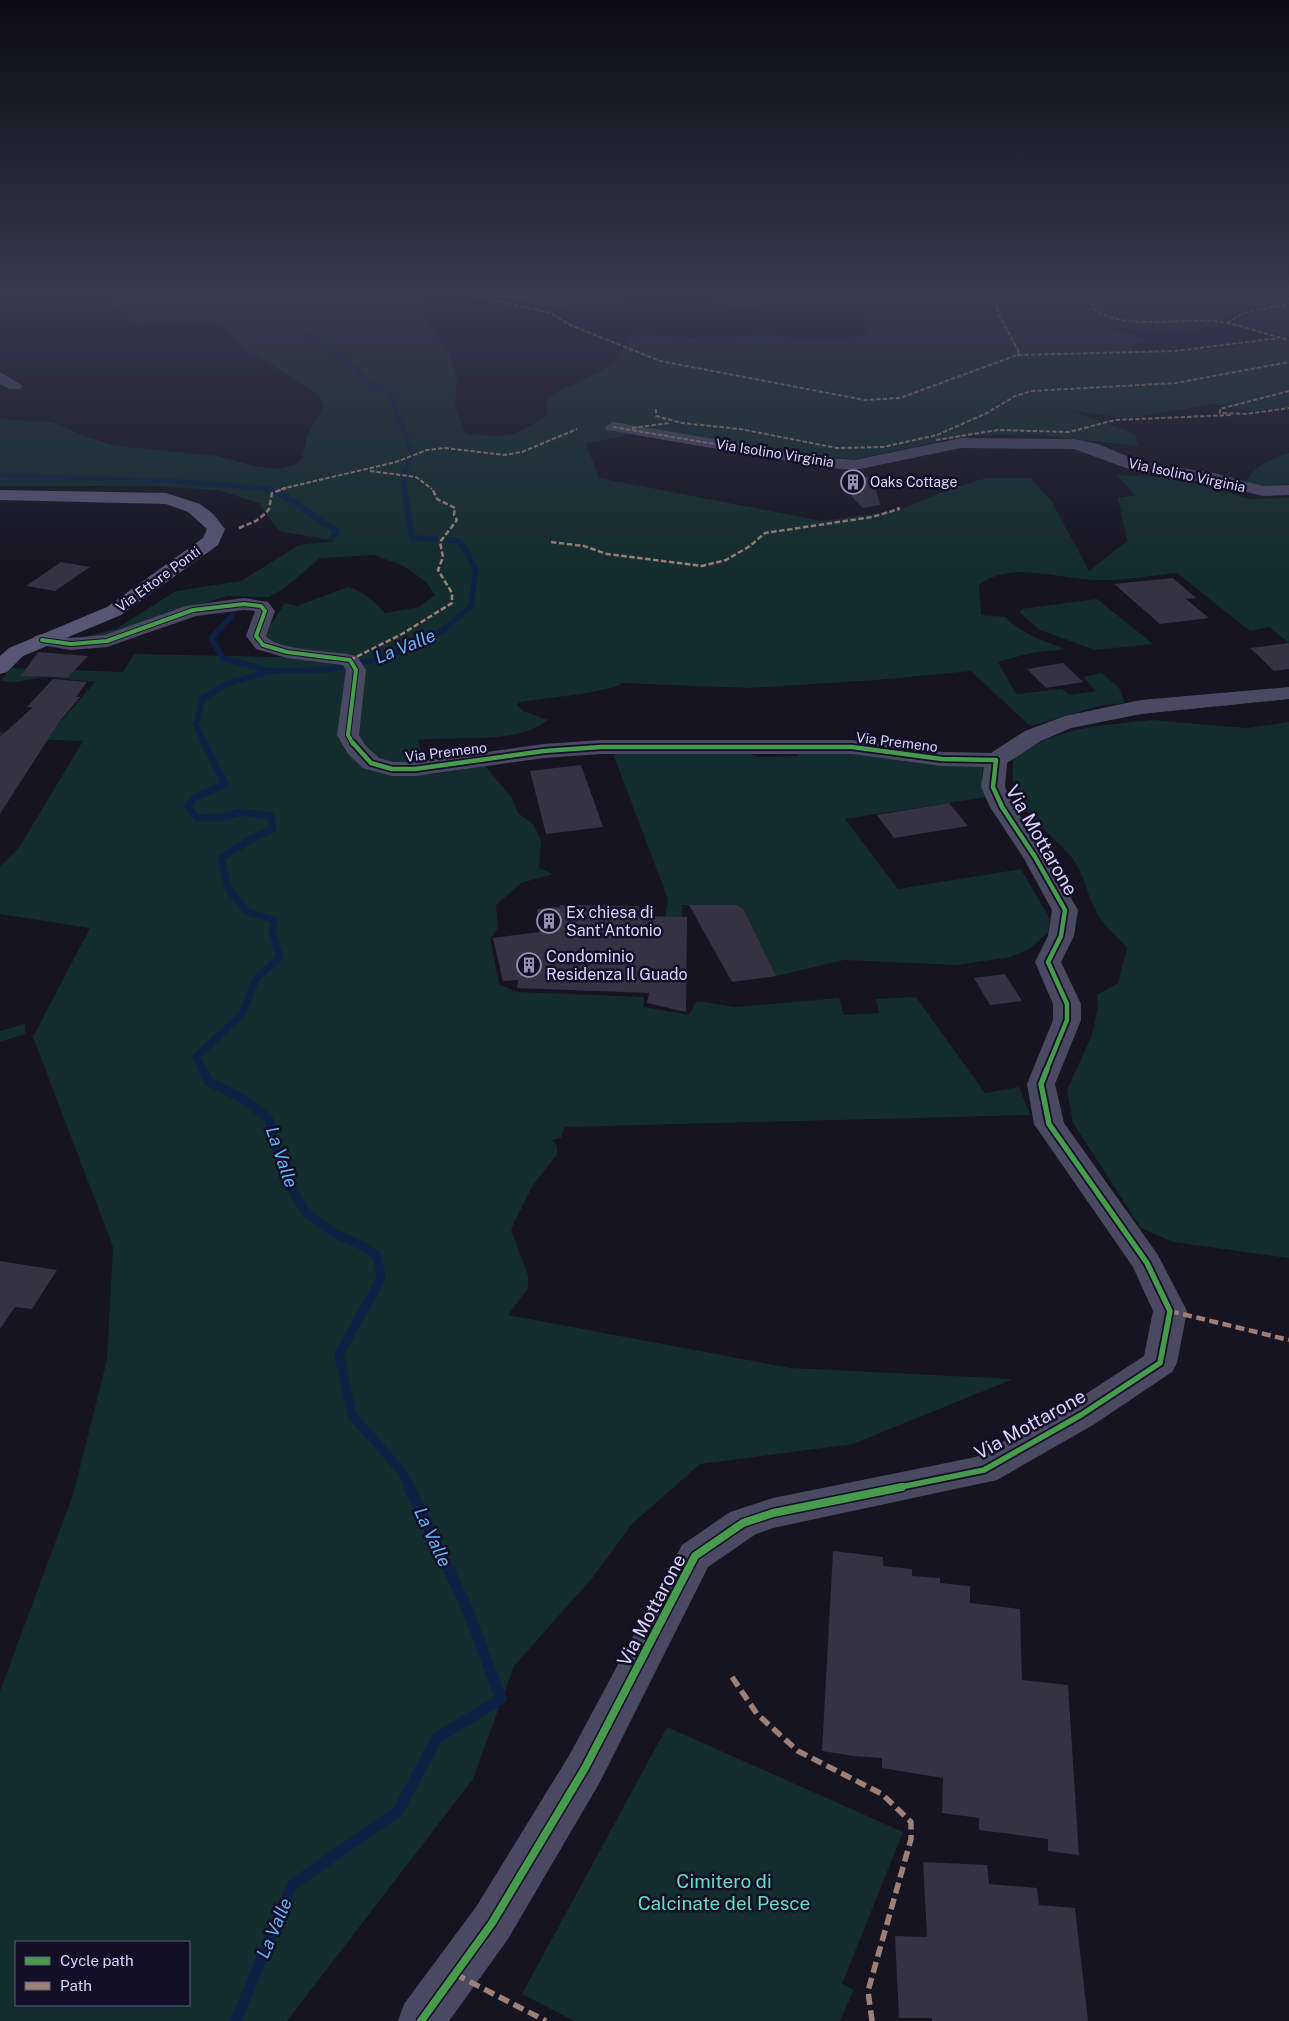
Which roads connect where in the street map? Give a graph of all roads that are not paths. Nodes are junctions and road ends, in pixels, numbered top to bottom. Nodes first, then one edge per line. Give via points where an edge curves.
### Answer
1 (11, 383) edge
2 (15, 386) dead end
3 (613, 427) dead end
4 (1289, 490) edge
5 (0, 495) edge
6 (42, 640) junction
7 (0, 668) edge
8 (1289, 692) edge
9 (996, 760) junction
10 (421, 2021) edge

1 - 2 street
3 - 4 street, Via Isolino Virginia via 855,465 961,443 1074,444 1137,467 1214,478 1263,491
5 - 6 street, Via Ettore Ponti via 84,495 174,501 204,514 216,529 211,541 114,611
6 - 7 street, Via Ettore Ponti via 16,652
6 - 9 street, Via Premeno via 71,644 107,641 193,610 244,604 261,606 265,611 256,636 263,645 348,662 348,735 356,749 371,763 392,769 416,769 544,751 601,747 852,747 942,758
8 - 9 street via 1141,707 1065,722 1033,736
9 - 10 street, Via Mottarone via 994,787 1002,806 1065,910 1061,936 1048,962 1067,1004 1067,1020 1041,1084 1049,1124 1147,1263 1170,1311 1160,1363 1081,1415 984,1470 773,1513 743,1523 695,1556 585,1768 492,1923

